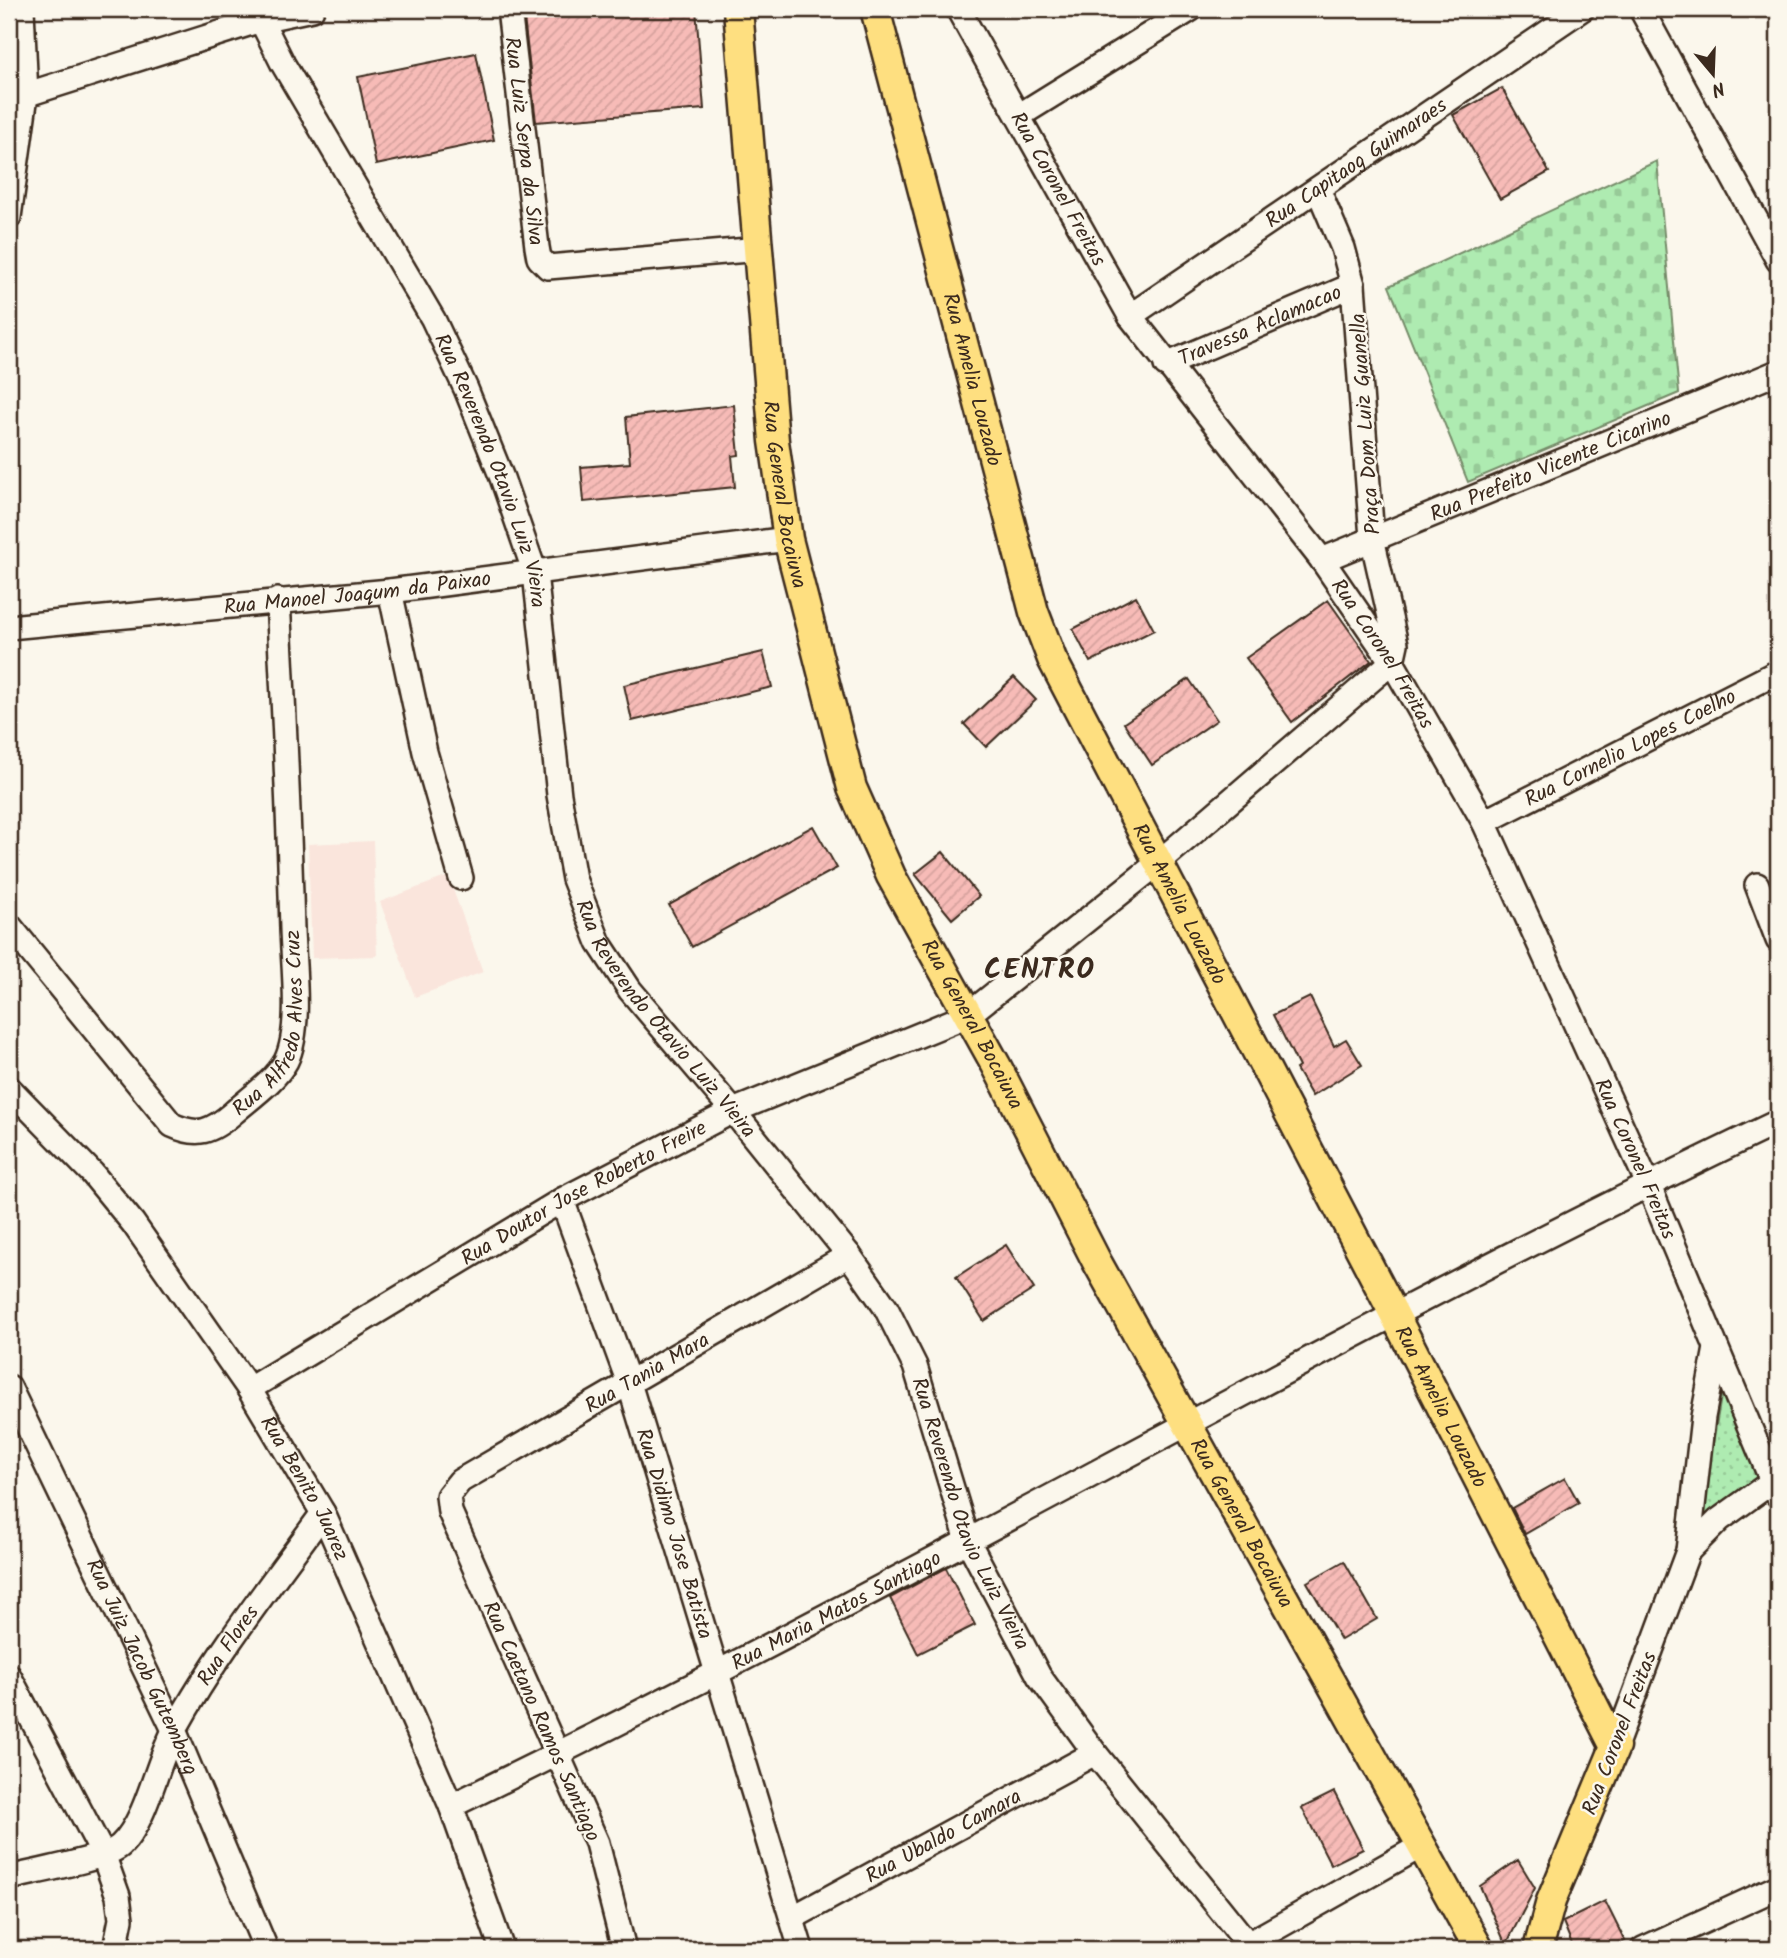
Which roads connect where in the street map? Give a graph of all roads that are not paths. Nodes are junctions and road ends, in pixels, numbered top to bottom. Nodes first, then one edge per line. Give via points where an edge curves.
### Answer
1 (22, 9) edge
2 (312, 9) edge
3 (509, 9) edge
4 (738, 9) edge
5 (875, 9) edge
6 (958, 9) edge
7 (1191, 9) edge
8 (1582, 9) edge
9 (1641, 9) edge
10 (256, 14) edge
11 (17, 98) edge
12 (1020, 115) junction
13 (1318, 189) junction
14 (9, 216) edge
15 (760, 249) junction
16 (1778, 260) edge
17 (1353, 285) junction
18 (1130, 316) junction
19 (1166, 365) junction
20 (1778, 372) edge
21 (1372, 538) junction
22 (788, 539) junction
23 (1322, 560) junction
24 (535, 573) junction
25 (390, 591) junction
26 (278, 600) junction
27 (9, 627) edge
28 (1392, 662) junction
29 (1778, 672) edge
30 (1484, 822) junction
31 (1158, 863) junction
32 (461, 878) dead end
33 (1757, 885) dead end
34 (9, 925) edge
35 (1778, 940) edge
36 (968, 1015) junction
37 (9, 1088) edge
38 (733, 1111) junction
39 (1778, 1122) edge
40 (1648, 1184) junction
41 (562, 1200) junction
42 (849, 1255) junction
43 (1394, 1314) junction
44 (1716, 1348) junction
45 (629, 1383) junction
46 (9, 1387) edge
47 (248, 1389) junction
48 (1188, 1423) junction
49 (1775, 1488) edge
50 (448, 1496) joint
51 (323, 1513) junction
52 (968, 1541) junction
53 (1688, 1551) junction
54 (716, 1674) junction
55 (9, 1676) edge
56 (174, 1730) junction
57 (1615, 1747) junction
58 (559, 1754) junction
59 (1095, 1754) junction
60 (451, 1807) junction
61 (1422, 1846) junction
62 (103, 1854) junction
63 (9, 1878) edge
64 (1778, 1888) edge
65 (792, 1918) junction
66 (1247, 1947) edge
67 (115, 1949) edge
68 (266, 1949) edge
69 (502, 1949) edge
70 (624, 1949) edge
71 (802, 1949) edge
72 (1479, 1949) edge
73 (1538, 1949) edge
74 (1643, 1949) edge

1 - 11 street
2 - 10 street
3 - 15 street, Rua Luiz Serpa da Silva via 537,247 539,258 548,267
4 - 15 main road, Rua General Bocaiuva
5 - 31 main road, Rua Amelia Louzado via 1034,612 1080,718
6 - 12 street, Rua Coronel Freitas
7 - 12 street
8 - 13 street, Rua Capitaog Guimaraes
9 - 16 street
10 - 11 street
10 - 24 street, Rua Reverendo Otavio Luiz Vieira via 433,319 466,389
11 - 14 street
12 - 18 street, Rua Coronel Freitas
13 - 17 street, Praça Dom Luiz Guanella
13 - 18 street, Rua Capitaog Guimaraes
15 - 22 main road, Rua General Bocaiuva via 774,441
17 - 19 street, Travessa Aclamacao
17 - 21 street, Praça Dom Luiz Guanella
18 - 19 street, Rua Coronel Freitas
19 - 23 street, Rua Coronel Freitas
20 - 21 street, Rua Prefeito Vicente Cicarino
21 - 23 street, Rua Prefeito Vicente Cicarino
21 - 28 street, Praça Dom Luiz Guanella via 1396,645
22 - 24 street, Rua Manoel Joaqum da Paixao
22 - 36 main road, Rua General Bocaiuva via 852,788 891,876
23 - 28 street, Rua Coronel Freitas
24 - 25 street, Rua Manoel Joaqum da Paixao
24 - 38 street, Rua Reverendo Otavio Luiz Vieira via 559,795 574,879 599,943 630,990
25 - 26 street, Rua Manoel Joaqum da Paixao
25 - 32 street via 428,765
26 - 27 street, Rua Manoel Joaqum da Paixao
26 - 34 street, Rua Alfredo Alves Cruz via 294,993 286,1060 271,1079 224,1121 206,1130 193,1134 172,1125
28 - 30 street, Rua Coronel Freitas
28 - 31 street, Rua Doutor Jose Roberto Freire
29 - 30 street, Rua Cornelio Lopes Coelho
30 - 40 street, Rua Coronel Freitas
31 - 36 street, Rua Doutor Jose Roberto Freire
31 - 43 main road, Rua Amelia Louzado
33 - 35 street
36 - 38 street, Rua Doutor Jose Roberto Freire
36 - 48 main road, Rua General Bocaiuva via 1097,1262
37 - 47 street, Rua Benito Juarez via 112,1196
38 - 41 street, Rua Doutor Jose Roberto Freire
38 - 42 street, Rua Reverendo Otavio Luiz Vieira
39 - 40 street, Rua Maria Matos Santiago
40 - 43 street, Rua Maria Matos Santiago
40 - 44 street, Rua Coronel Freitas
41 - 45 street, Rua Didimo Jose Batista
41 - 47 street, Rua Doutor Jose Roberto Freire
42 - 45 street, Rua Tania Mara
42 - 52 street, Rua Reverendo Otavio Luiz Vieira via 886,1308 915,1366
43 - 48 street, Rua Maria Matos Santiago
43 - 57 main road, Rua Amelia Louzado
44 - 49 street, Rua Coronel Freitas
44 - 53 street, Rua Coronel Freitas
45 - 50 street, Rua Tania Mara via 460,1481
45 - 54 street, Rua Didimo Jose Batista
46 - 56 street, Rua Juiz Jacob Gutemberg
47 - 51 street, Rua Benito Juarez
48 - 52 street, Rua Maria Matos Santiago
48 - 61 main road, Rua General Bocaiuva
49 - 53 street via 1719,1520
50 - 58 street, Rua Caetano Ramos Santiago via 450,1512 485,1594
51 - 56 street, Rua Flores
51 - 60 street, Rua Benito Juarez
52 - 54 street, Rua Maria Matos Santiago
52 - 59 street, Rua Reverendo Otavio Luiz Vieira via 1039,1676
53 - 57 street, Rua Coronel Freitas
54 - 58 street, Rua Maria Matos Santiago
54 - 65 street, Rua Didimo Jose Batista
55 - 62 street
56 - 62 street, Rua Flores via 133,1828 120,1846
56 - 68 street, Rua Juiz Jacob Gutemberg
57 - 73 main road, Rua Coronel Freitas via 1551,1902
58 - 60 street, Rua Maria Matos Santiago
58 - 70 street, Rua Caetano Ramos Santiago via 597,1843
59 - 65 street, Rua Ubaldo Camara
59 - 66 street, Rua Reverendo Otavio Luiz Vieira
60 - 69 street, Rua Benito Juarez
61 - 66 street
61 - 72 main road, Rua General Bocaiuva
62 - 63 street
62 - 67 street via 121,1919
64 - 74 street
65 - 71 street, Rua Didimo Jose Batista

